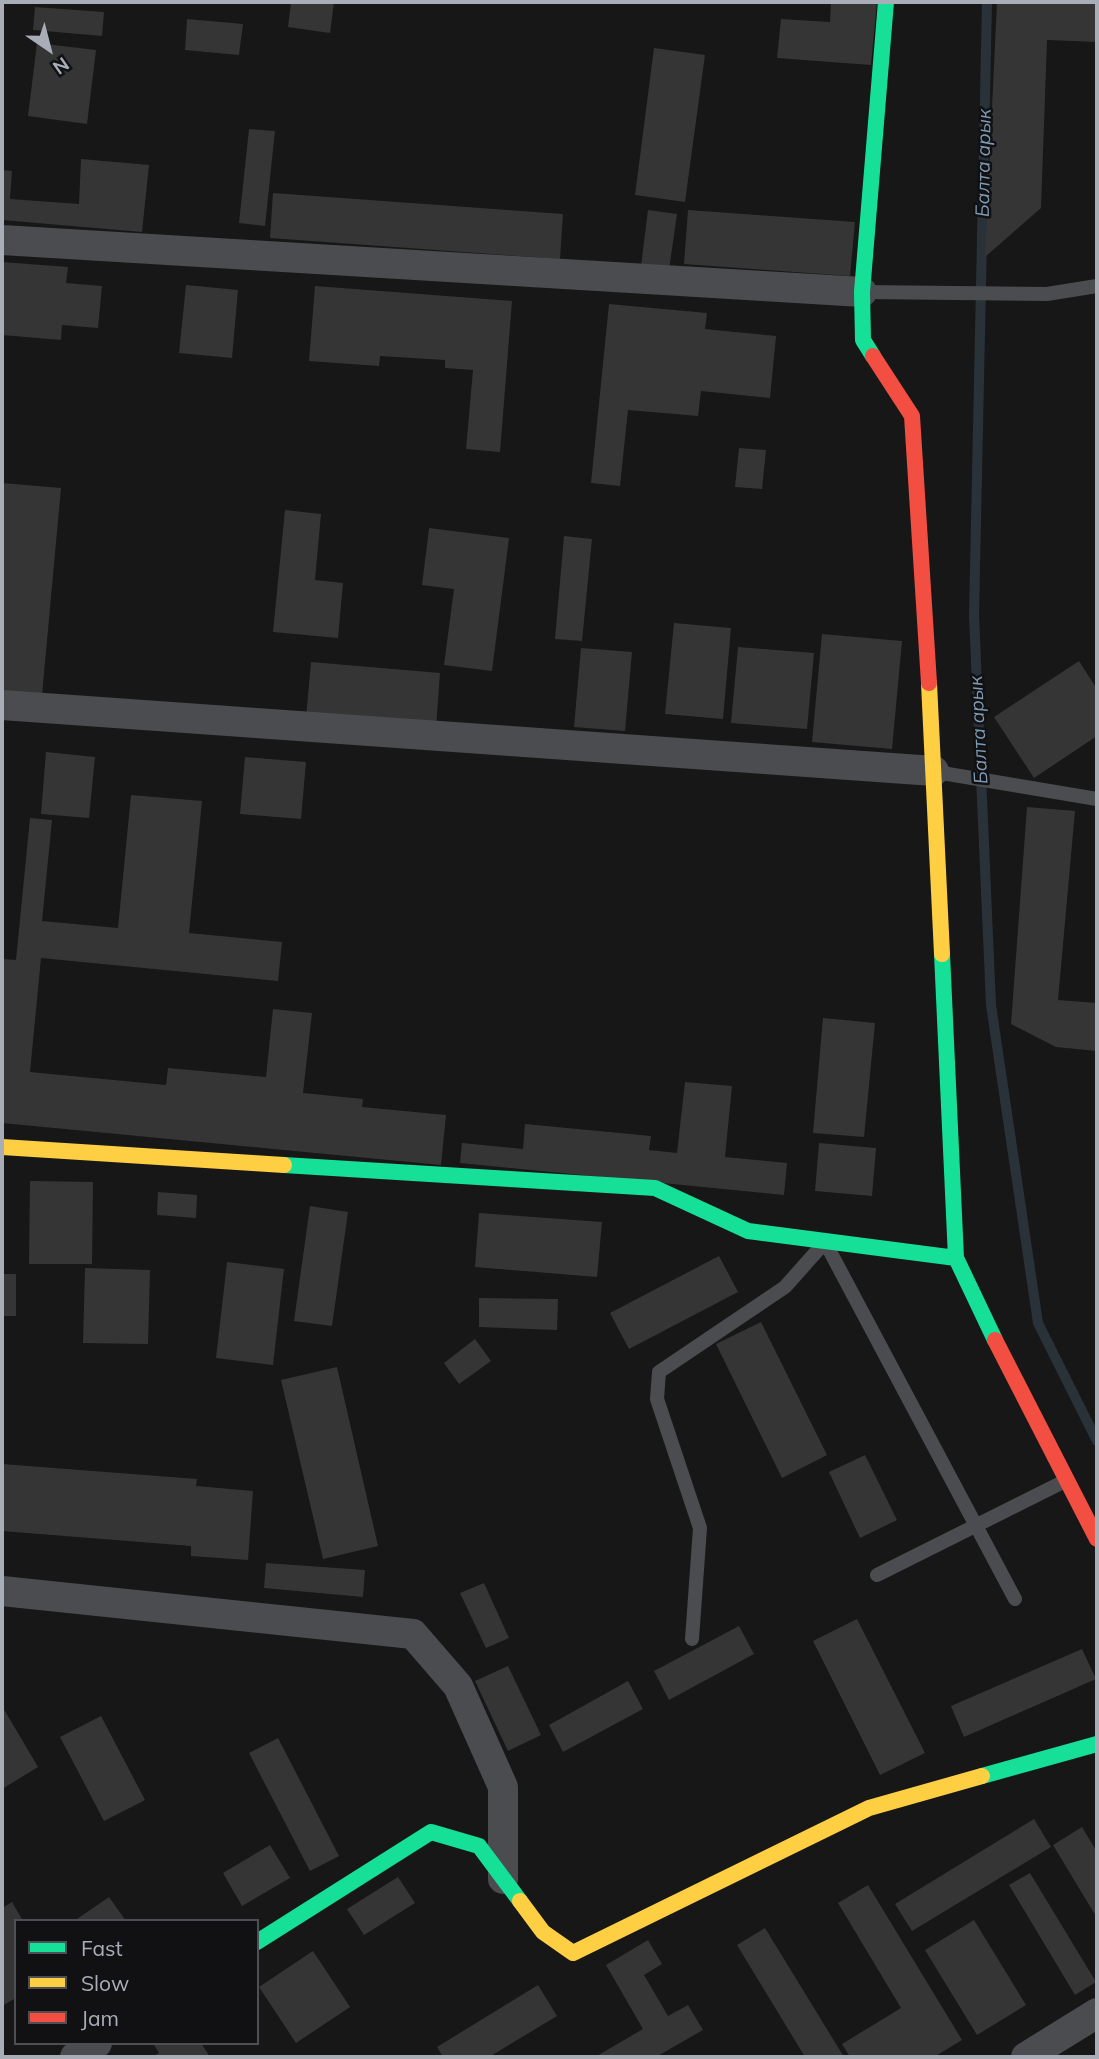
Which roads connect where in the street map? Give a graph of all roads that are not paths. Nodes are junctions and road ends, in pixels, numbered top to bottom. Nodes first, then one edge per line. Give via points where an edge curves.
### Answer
1 (886, 2) edge
2 (2, 240) edge
3 (1097, 286) edge
4 (862, 292) junction
5 (2, 705) edge
6 (934, 771) junction
7 (1097, 799) edge
8 (2, 1147) edge
9 (825, 1242) junction
10 (956, 1258) junction
11 (1067, 1480) junction
12 (1097, 1539) edge
13 (877, 1575) dead end
14 (2, 1591) edge
15 (1015, 1599) dead end
16 (692, 1639) dead end
17 (1097, 1744) edge
18 (503, 1879) junction
19 (259, 1941) edge
20 (1097, 2013) edge
21 (94, 2045) edge
22 (75, 2057) edge
23 (1026, 2057) edge

1 - 4 street
2 - 4 street
3 - 4 lane via 1046,294
4 - 6 street via 863,340 912,416
5 - 6 street
6 - 7 lane
6 - 10 street
8 - 9 street via 655,1188 748,1231
9 - 10 street
9 - 15 lane
9 - 16 lane via 785,1287 659,1372 657,1399 700,1528
10 - 11 street
11 - 12 street
11 - 13 lane
14 - 18 street via 413,1634 458,1686 503,1787
17 - 18 street via 869,1808 573,1953 544,1932
18 - 19 street via 479,1846 431,1832
20 - 23 street
21 - 22 street

